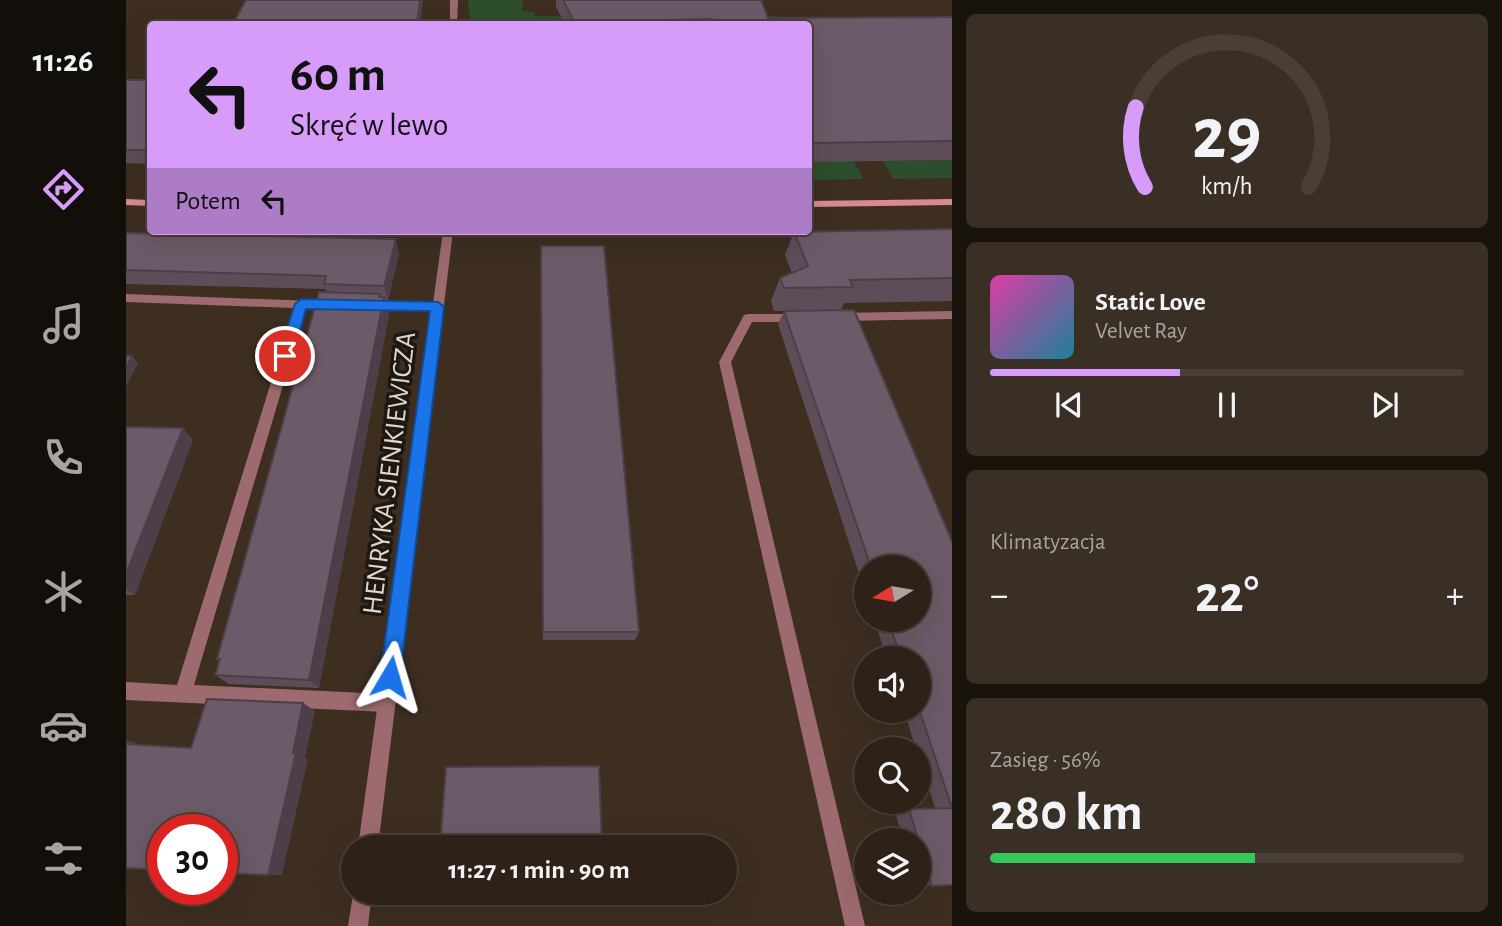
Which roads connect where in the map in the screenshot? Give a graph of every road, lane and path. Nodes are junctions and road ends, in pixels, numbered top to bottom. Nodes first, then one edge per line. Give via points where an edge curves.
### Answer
1 (454, 0) edge
2 (454, 21) edge
3 (126, 202) edge
4 (952, 202) edge
5 (147, 203) edge
6 (812, 204) edge
7 (447, 235) edge
8 (126, 299) edge
9 (301, 304) junction
10 (438, 307) junction
11 (952, 315) edge
12 (126, 691) edge
13 (183, 692) junction
14 (387, 703) junction
15 (370, 835) edge
16 (360, 905) edge
17 (358, 926) edge
18 (855, 926) edge

1 - 2 street
3 - 5 street
4 - 6 street
7 - 10 street, HENRYKA SIENKIEWICZA
8 - 9 street
9 - 10 street
9 - 13 street
10 - 14 street, HENRYKA SIENKIEWICZA
11 - 18 street via 748,318 725,362
12 - 13 street
13 - 14 street
14 - 15 street, HENRYKA SIENKIEWICZA
16 - 17 street

